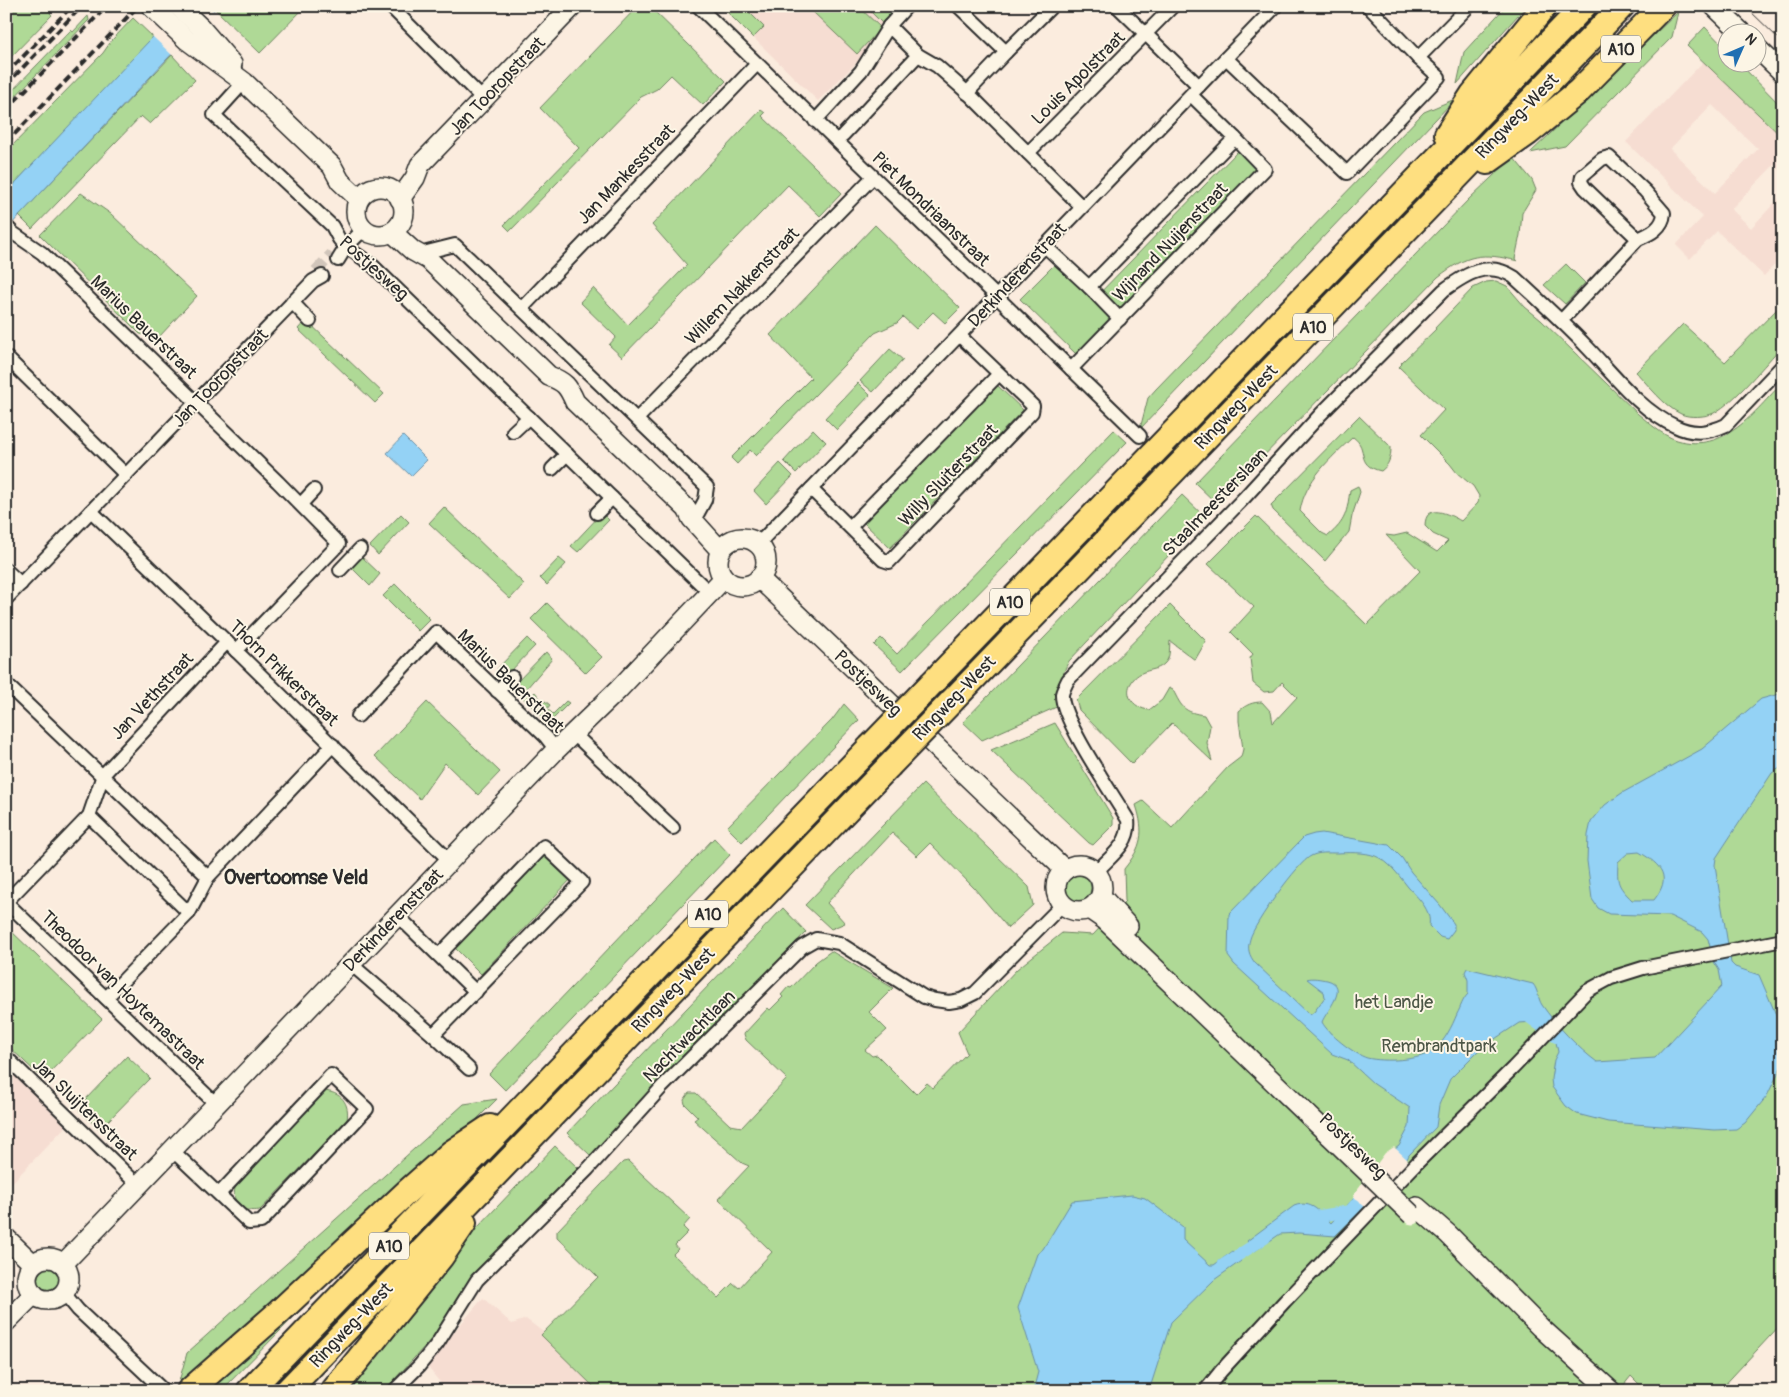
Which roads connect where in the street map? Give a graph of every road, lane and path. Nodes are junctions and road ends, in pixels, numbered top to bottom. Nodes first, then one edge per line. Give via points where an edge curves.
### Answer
1 (178, 6) edge
2 (390, 6) edge
3 (573, 6) edge
4 (698, 6) edge
5 (907, 6) edge
6 (958, 6) edge
7 (1052, 6) edge
8 (1117, 6) edge
9 (1173, 6) edge
10 (1276, 6) edge
11 (1368, 6) edge
12 (1469, 6) edge
13 (1545, 6) edge
14 (1584, 6) edge
15 (1622, 6) edge
16 (1714, 6) edge
17 (1663, 7) edge
18 (157, 12) edge
19 (1731, 22) edge
20 (890, 26) junction
21 (194, 33) junction
22 (1146, 34) junction
23 (1006, 52) junction
24 (918, 54) junction
25 (1766, 57) edge
26 (1226, 58) junction
27 (1418, 58) junction
28 (757, 64) junction
29 (1783, 73) edge
30 (244, 82) junction
31 (1195, 90) junction
32 (969, 95) junction
33 (483, 99) junction
34 (815, 121) junction
35 (843, 135) dead end
36 (1235, 138) junction
37 (1028, 153) junction
38 (873, 177) junction
39 (1418, 179) junction
40 (1443, 193) junction
41 (394, 194) junction
42 (364, 195) junction
43 (1082, 207) junction
44 (396, 228) junction
45 (364, 229) junction
46 (10, 230) edge
47 (1638, 239) junction
48 (1045, 246) junction
49 (346, 247) junction
50 (428, 256) junction
51 (335, 257) tunnel mouth
52 (317, 276) tunnel mouth
53 (1090, 287) junction
54 (997, 297) junction
55 (292, 302) junction
56 (522, 308) junction
57 (1120, 319) junction
58 (310, 321) dead end
59 (1561, 321) junction
60 (960, 336) junction
61 (6, 357) edge
62 (1783, 365) edge
63 (1071, 369) junction
64 (999, 374) junction
65 (196, 402) junction
66 (529, 417) junction
67 (637, 419) junction
68 (513, 432) dead end
69 (1140, 436) dead end
70 (566, 454) junction
71 (552, 469) dead end
72 (126, 475) junction
73 (811, 489) junction
74 (314, 490) dead end
75 (612, 498) junction
76 (301, 504) junction
77 (91, 511) junction
78 (693, 511) junction
79 (597, 513) dead end
80 (850, 527) junction
81 (758, 544) junction
82 (725, 545) junction
83 (360, 549) dead end
84 (327, 557) joint
85 (6, 570) edge
86 (340, 570) dead end
87 (724, 578) junction
88 (759, 578) junction
89 (21, 584) junction
90 (710, 593) junction
91 (6, 599) edge
92 (232, 646) junction
93 (512, 677) dead end
94 (6, 684) edge
95 (497, 691) junction
96 (358, 716) dead end
97 (573, 733) junction
98 (333, 745) junction
99 (556, 750) junction
100 (103, 775) junction
101 (89, 816) junction
102 (673, 828) dead end
103 (450, 860) junction
104 (1065, 870) junction
105 (1096, 872) junction
106 (208, 877) junction
107 (6, 902) edge
108 (1095, 903) junction
109 (1063, 904) junction
110 (190, 913) junction
111 (398, 916) junction
112 (1783, 940) edge
113 (439, 955) junction
114 (351, 964) junction
115 (476, 992) junction
116 (106, 998) junction
117 (433, 1035) junction
118 (6, 1057) edge
119 (469, 1069) dead end
120 (528, 1101) junction
121 (216, 1104) junction
122 (172, 1150) junction
123 (497, 1172) junction
124 (139, 1186) junction
125 (219, 1194) junction
126 (1415, 1211) junction
127 (6, 1238) edge
128 (33, 1264) junction
129 (63, 1264) junction
130 (34, 1294) junction
131 (64, 1294) junction
132 (6, 1322) edge
133 (164, 1391) edge
134 (189, 1391) edge
135 (249, 1391) edge
136 (287, 1391) edge
137 (333, 1391) edge
138 (394, 1391) edge
139 (1205, 1391) edge
140 (1598, 1391) edge
141 (1611, 1391) edge

1 - 21 street
2 - 33 street
3 - 33 street, Jan Tooropstraat
4 - 28 street, Piet Mondriaanstraat
5 - 20 street
6 - 23 street
7 - 23 street
8 - 22 street, Wijnand Nuijenstraat
9 - 22 street, Louis Apolstraat
10 - 26 street, Derkinderenstraat
11 - 27 street
12 - 27 street
13 - 39 highway, A10 via 1473,94
14 - 39 highway, Ringweg-West / A10
15 - 40 highway, Ringweg-West / A10
16 - 19 street
17 - 40 highway, A10 via 1578,91 1528,134
18 - 21 street
20 - 24 street
20 - 34 street via 861,71
21 - 30 street via 231,62
22 - 31 street, Wijnand Nuijenstraat
22 - 37 street, Louis Apolstraat
23 - 32 street
24 - 32 street via 937,66
24 - 35 street
25 - 29 street
26 - 27 street via 1346,173 1438,77
26 - 31 street, Derkinderenstraat
28 - 34 street, Piet Mondriaanstraat
28 - 56 street, Jan Mankesstraat
30 - 42 street via 332,166 340,181
30 - 49 street, Postjesweg via 214,115 332,226
31 - 36 street, Wijnand Nuijenstraat
31 - 43 street, Derkinderenstraat
32 - 37 street
33 - 41 street, Jan Tooropstraat via 420,165 405,173
34 - 38 street, Piet Mondriaanstraat
36 - 53 street, Wijnand Nuijenstraat
36 - 57 street, Wijnand Nuijenstraat via 1265,169
37 - 43 street
38 - 54 street, Piet Mondriaanstraat
38 - 67 street, Willem Nakkenstraat
39 - 120 highway, Ringweg-West / A10, bridge
40 - 123 highway, Ringweg-West / A10, bridge
41 - 42 street via 376,188
41 - 44 street via 403,212
42 - 45 street via 356,210
43 - 48 street, Derkinderenstraat
44 - 45 street via 386,234
44 - 50 street via 413,251
45 - 49 street
46 - 65 street, Marius Bauerstraat via 42,252
47 - 47 street via 1660,226 1664,213 1609,157 1602,159 1582,176 1581,182
47 - 59 street
48 - 53 street, Wijnand Nuijenstraat
48 - 54 street, Derkinderenstraat
49 - 51 street
49 - 66 street, Postjesweg via 371,264
50 - 56 street via 455,245
50 - 78 street via 549,376 564,383 576,402
52 - 55 street, Jan Tooropstraat
53 - 57 street
54 - 60 street, Derkinderenstraat
54 - 63 street, Piet Mondriaanstraat
55 - 58 street
55 - 65 street, Jan Tooropstraat
56 - 67 street
57 - 63 street, Wijnand Nuijenstraat
59 - 62 street, Staalmeesterslaan via 1642,404 1676,427 1696,433 1726,424
59 - 105 street, Staalmeesterslaan via 1507,272 1491,268 1458,279 1321,414 1068,680 1062,694 1066,713 1128,820 1126,841
60 - 64 street, Willy Sluiterstraat
60 - 73 street, Derkinderenstraat
61 - 72 street
63 - 69 street, Piet Mondriaanstraat
64 - 80 street, Willy Sluiterstraat
64 - 80 street, Willy Sluiterstraat via 1033,406 1032,412 889,562 883,560
65 - 72 street, Jan Tooropstraat
65 - 76 street, Marius Bauerstraat
66 - 68 street
66 - 70 street, Postjesweg
67 - 78 street via 707,487 705,500
70 - 71 street
70 - 75 street, Postjesweg
72 - 77 street, Jan Tooropstraat
73 - 80 street, Willy Sluiterstraat
73 - 81 street, Derkinderenstraat
74 - 76 street
75 - 79 street
75 - 90 street, Postjesweg
76 - 84 street, Marius Bauerstraat via 338,544
77 - 89 street, Jan Tooropstraat
77 - 92 street, Thorn Prikkerstraat
78 - 82 street
81 - 82 street via 740,538
81 - 88 street via 766,561
82 - 87 street via 718,564
83 - 86 street
84 - 92 street, Jan Vethstraat
85 - 89 street
87 - 88 street via 731,583 746,585
87 - 90 street, Derkinderenstraat
88 - 104 street, Postjesweg
89 - 91 street, Jan Tooropstraat
90 - 97 street, Derkinderenstraat
92 - 98 street, Thorn Prikkerstraat
92 - 100 street, Jan Vethstraat
93 - 95 street
94 - 100 street
95 - 96 street, Marius Bauerstraat via 436,632
95 - 99 street, Marius Bauerstraat
97 - 99 street, Derkinderenstraat
97 - 102 street
98 - 103 street, Thorn Prikkerstraat
98 - 106 street
99 - 103 street, Derkinderenstraat
100 - 101 street
100 - 106 street
101 - 107 street
101 - 110 street
103 - 111 street, Derkinderenstraat
104 - 105 street via 1080,865
104 - 109 street via 1058,878 1056,888
105 - 108 street via 1102,883
106 - 110 street
107 - 116 street, Theodoor van Hoytemastraat
108 - 109 street via 1076,910
108 - 126 street, Postjesweg, bridge via 1105,920
109 - 138 street, Nachtwachtlaan via 975,993 961,1000 948,1002 924,997 839,942 816,939 802,947 662,1087 588,1169 478,1280 437,1344
110 - 116 street
111 - 113 street
111 - 114 street, Derkinderenstraat
112 - 139 street via 1643,968 1611,978 1587,991 1285,1301
113 - 115 street
113 - 115 street via 544,846 582,882
114 - 117 street
114 - 121 street, Derkinderenstraat
115 - 117 street
116 - 121 street, Theodoor van Hoytemastraat
117 - 119 street
118 - 124 street, Jan Sluijtersstraat
120 - 134 highway, A10 via 451,1153 280,1312
120 - 135 highway, Ringweg-West / A10
121 - 122 street, Derkinderenstraat
122 - 124 street, Derkinderenstraat
122 - 125 street
123 - 136 highway, Ringweg-West / A10
123 - 137 highway, A10 via 441,1257
124 - 129 street, Derkinderenstraat
125 - 125 street via 331,1075 367,1109 261,1222 249,1223
126 - 140 street, Postjesweg via 1440,1243
126 - 141 street, Postjesweg via 1448,1234 1540,1327
127 - 128 street
128 - 129 street via 43,1258 51,1258
128 - 130 street via 27,1279
129 - 131 street via 70,1278
130 - 131 street via 46,1300
130 - 132 street
131 - 133 street

